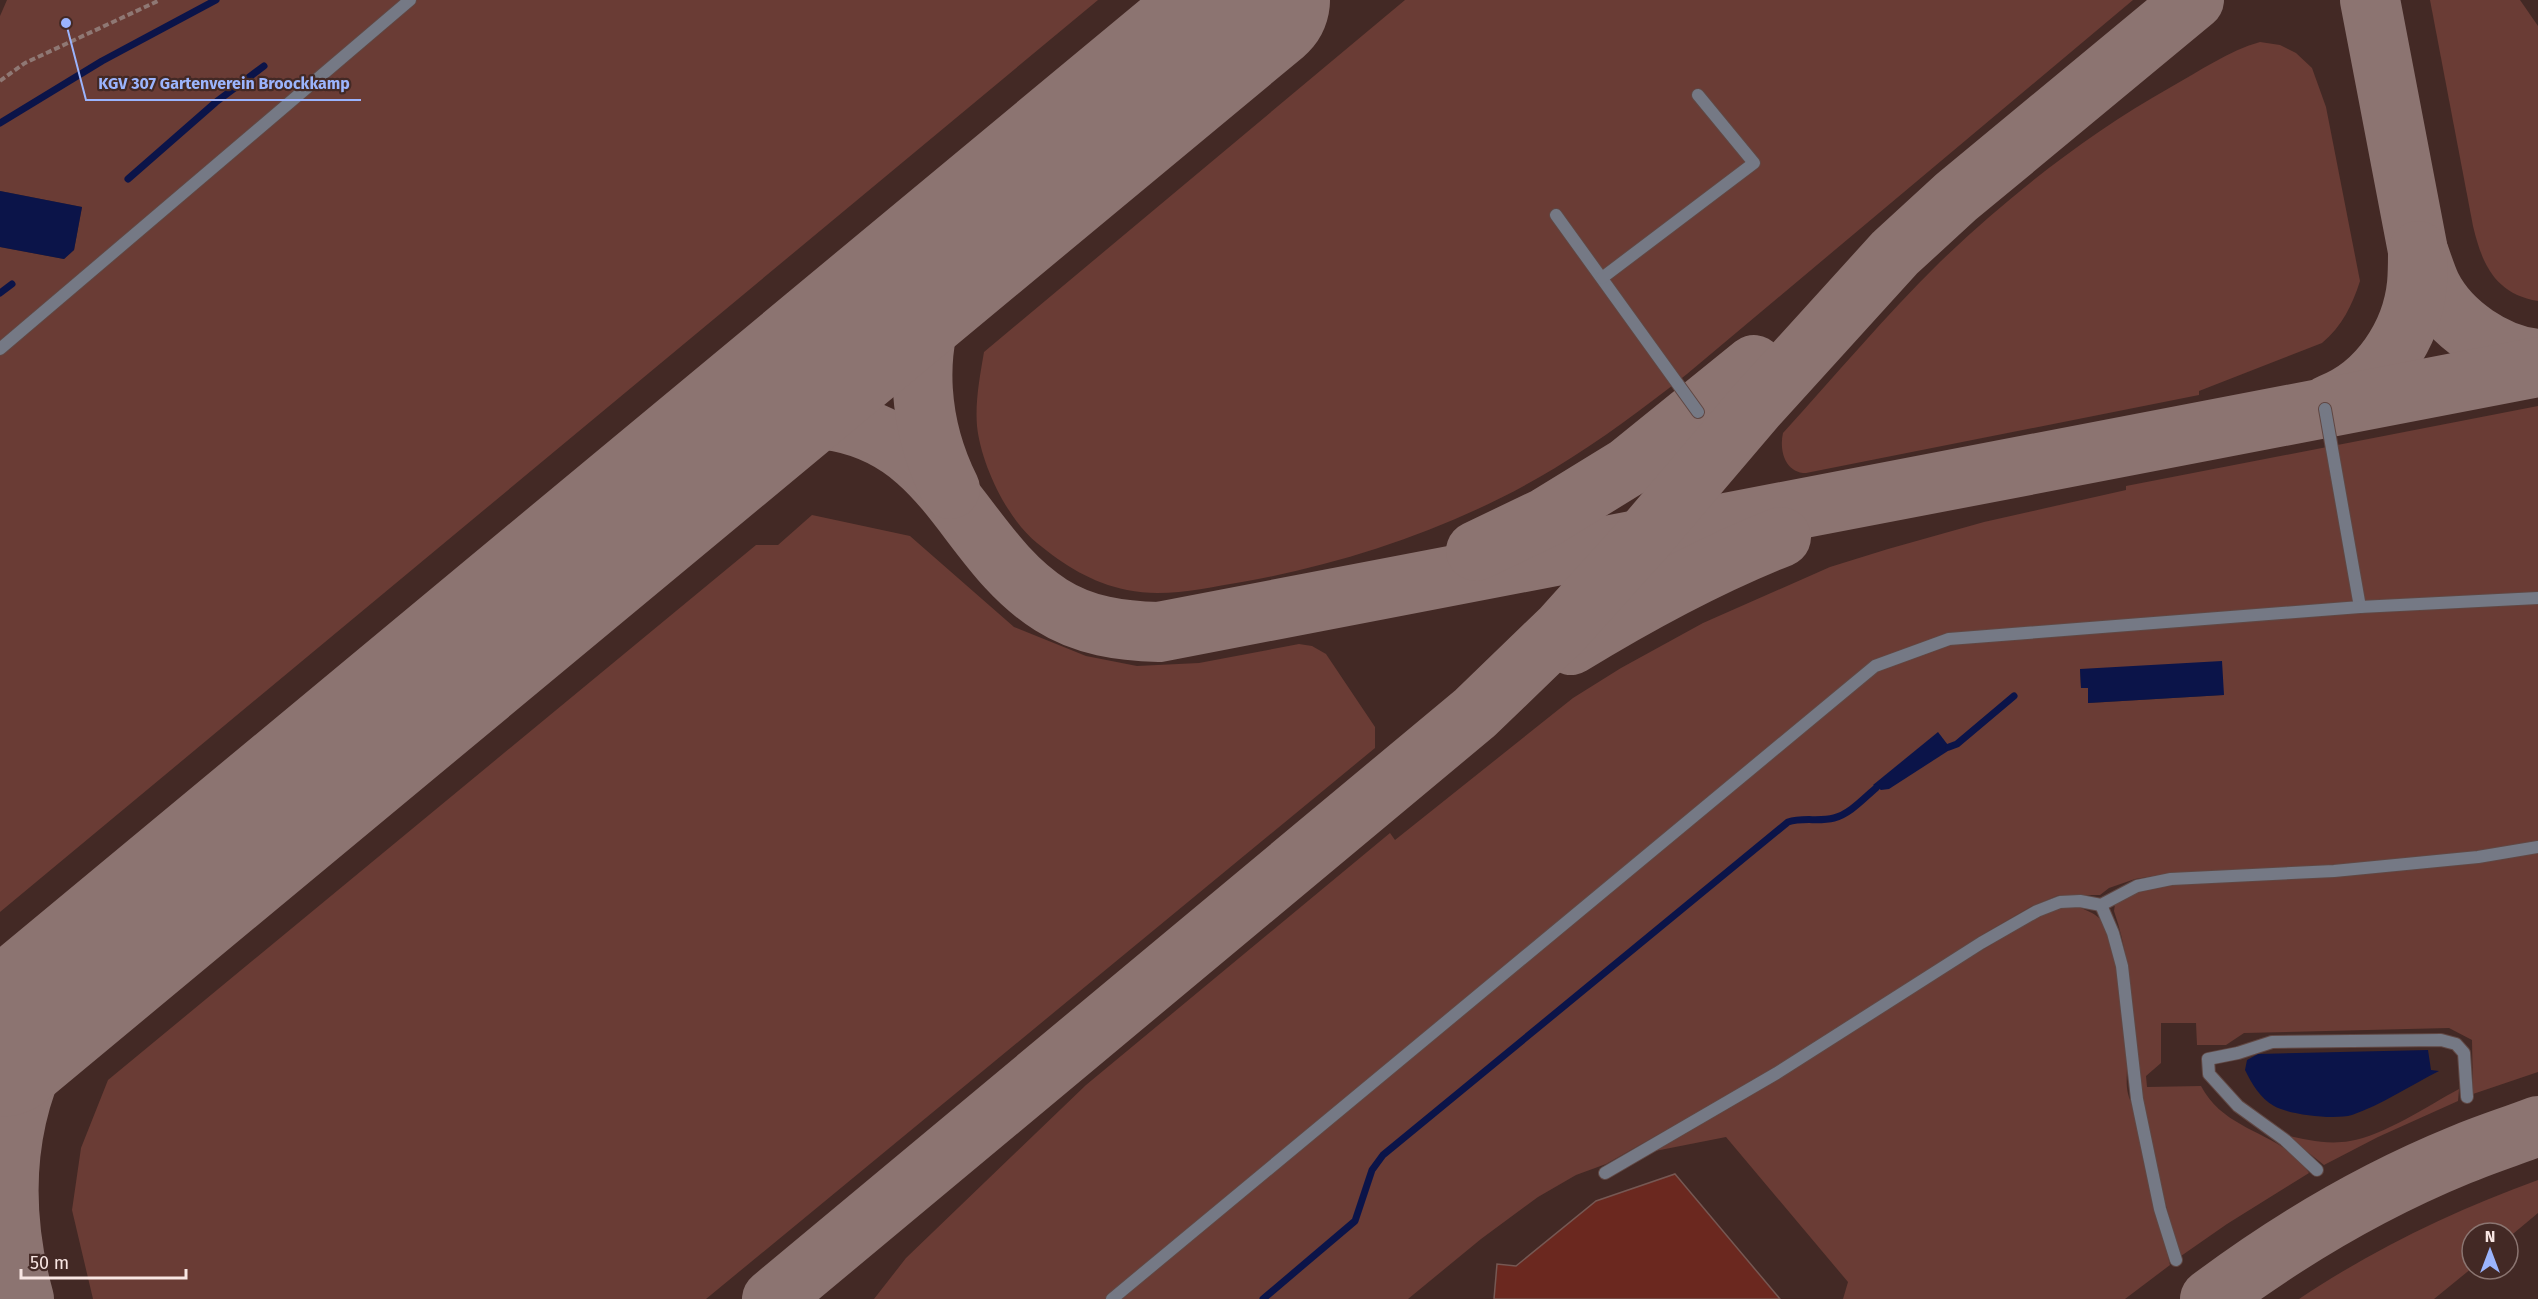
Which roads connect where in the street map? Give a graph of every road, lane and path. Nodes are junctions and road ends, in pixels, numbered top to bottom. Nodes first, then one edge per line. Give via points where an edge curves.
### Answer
1 (160, 0) edge
2 (410, 0) edge
3 (0, 81) edge
4 (1698, 95) dead end
5 (1556, 215) dead end
6 (1602, 278) junction
7 (0, 349) edge
8 (2325, 409) dead end
9 (1698, 412) dead end
10 (2538, 598) edge
11 (2360, 607) junction
12 (2538, 847) edge
13 (2101, 905) junction
14 (2467, 1097) dead end
15 (2317, 1170) dead end
16 (1605, 1173) dead end
17 (2176, 1260) dead end
18 (1112, 1299) edge

1 - 3 path via 25,63
2 - 7 lane
4 - 6 lane via 1754,163
5 - 6 lane
6 - 9 lane
8 - 11 lane
10 - 11 lane
11 - 18 lane via 1949,639 1875,666
12 - 13 lane via 2478,858 2334,871 2171,879 2137,886
13 - 16 lane via 2060,902 2037,911 1777,1073
13 - 17 lane via 2122,966 2137,1099 2160,1209
14 - 15 lane via 2464,1053 2456,1044 2441,1040 2272,1042 2208,1059 2209,1074 2238,1106 2285,1140

